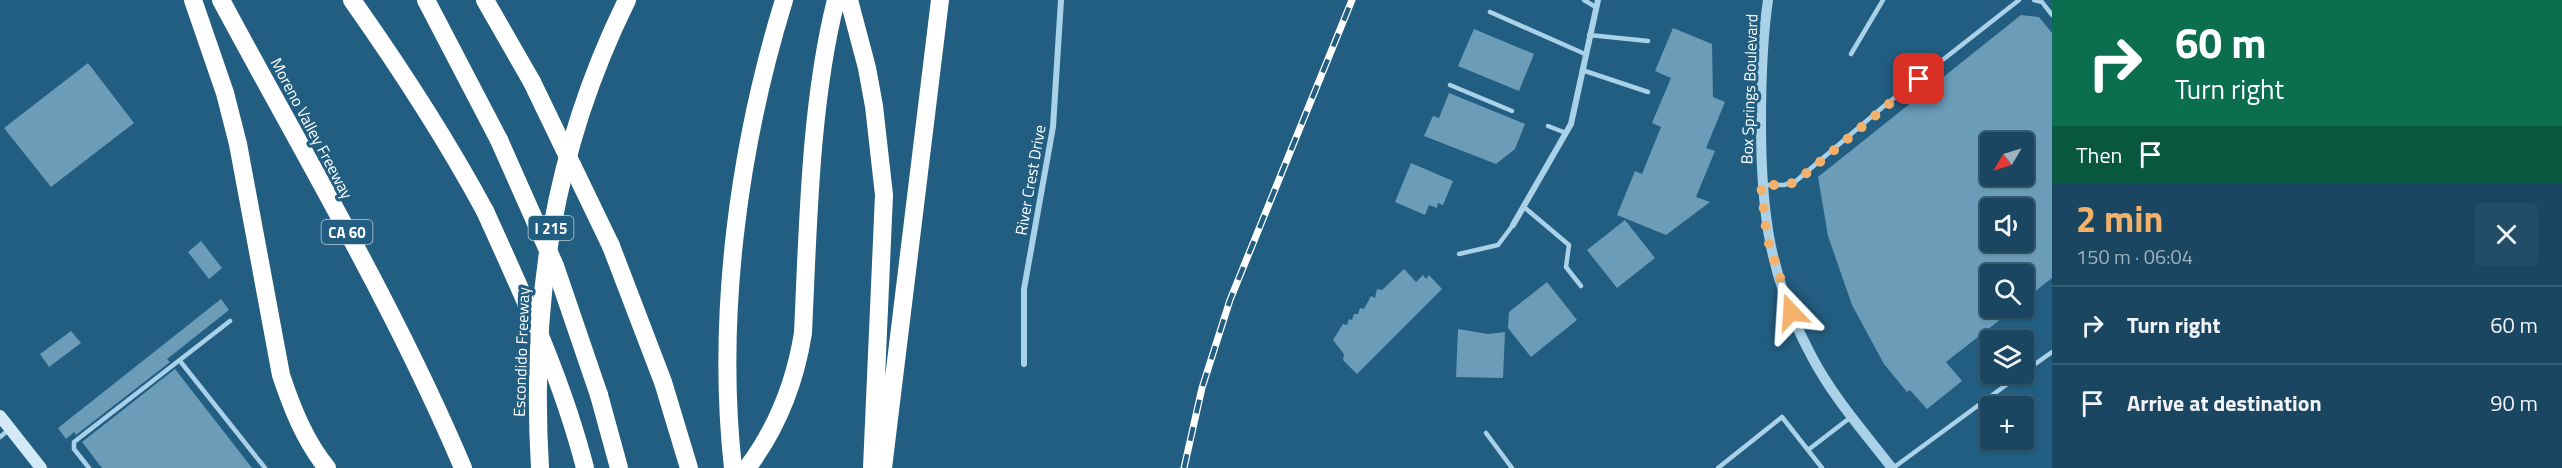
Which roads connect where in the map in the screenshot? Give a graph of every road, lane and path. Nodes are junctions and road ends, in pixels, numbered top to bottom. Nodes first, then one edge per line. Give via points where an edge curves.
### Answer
1 (193, 0) edge
2 (221, 0) edge
3 (352, 0) edge
4 (426, 0) edge
5 (485, 0) edge
6 (627, 0) edge
7 (784, 0) edge
8 (836, 0) edge
9 (849, 0) edge
10 (940, 0) edge
11 (1061, 0) edge
12 (1584, 0) edge
13 (1768, 0) edge
14 (1883, 0) edge
15 (2019, 0) edge
16 (2034, 0) edge
17 (1596, 3) edge
18 (1490, 12) dead end
19 (2052, 15) edge
20 (1588, 35) junction
21 (1648, 40) dead end
22 (1585, 54) junction
23 (1851, 54) dead end
24 (1582, 70) junction
25 (1450, 85) dead end
26 (1648, 92) dead end
27 (1512, 111) dead end
28 (1548, 126) dead end
29 (1566, 133) junction
30 (1761, 185) junction
31 (1524, 207) junction
32 (1514, 225) joint
33 (1459, 254) dead end
34 (1581, 286) dead end
35 (230, 321) dead end
36 (2052, 352) edge
37 (180, 360) junction
38 (1024, 364) dead end
39 (2034, 365) edge
40 (2007, 384) edge
41 (0, 416) edge
42 (1851, 417) junction
43 (5, 433) edge
44 (1486, 433) dead end
45 (1808, 450) junction
46 (41, 468) edge
47 (89, 468) edge
48 (265, 468) edge
49 (327, 468) edge
50 (463, 468) edge
51 (540, 468) edge
52 (585, 468) edge
53 (619, 468) edge
54 (689, 468) edge
55 (733, 468) edge
56 (747, 468) edge
57 (872, 468) edge
58 (883, 468) edge
59 (1512, 468) edge
60 (1718, 468) edge
61 (1822, 468) edge
62 (1892, 468) edge

1 - 49 highway via 238,144 281,375 305,435
2 - 50 highway, Moreno Valley Freeway / CA 60 via 386,308 440,413
3 - 52 highway, bridge via 404,74 485,210 544,342
4 - 53 highway, bridge via 499,140 555,266
5 - 54 highway, bridge via 532,82 611,246 663,382
6 - 51 highway, Escondido Freeway / I 215 via 580,109 555,207 540,305
7 - 55 highway via 756,108 739,204 728,379
8 - 56 highway via 818,104 803,333 791,388 771,433
9 - 57 highway via 874,106 884,195
10 - 58 highway
11 - 38 street, River Crest Drive via 1053,127 1024,289
12 - 17 lane
13 - 30 street, Box Springs Boulevard via 1761,91
14 - 23 lane
15 - 30 lane via 1884,106 1796,182
16 - 19 lane via 2042,2
17 - 20 street
18 - 22 lane
20 - 21 lane
20 - 22 street
22 - 24 street
24 - 26 lane
24 - 29 street
25 - 27 lane
28 - 29 lane
29 - 31 street
30 - 42 street, Box Springs Boulevard via 1767,237 1784,296 1812,358
31 - 32 street
31 - 34 lane via 1569,245 1566,267
32 - 33 lane via 1498,245
35 - 37 lane
36 - 39 lane
37 - 47 lane via 74,442 74,449
37 - 48 lane
40 - 62 lane
41 - 43 main road
42 - 45 lane
42 - 62 street, Box Springs Boulevard
43 - 46 main road
44 - 59 lane
45 - 60 lane via 1782,417
45 - 61 lane

